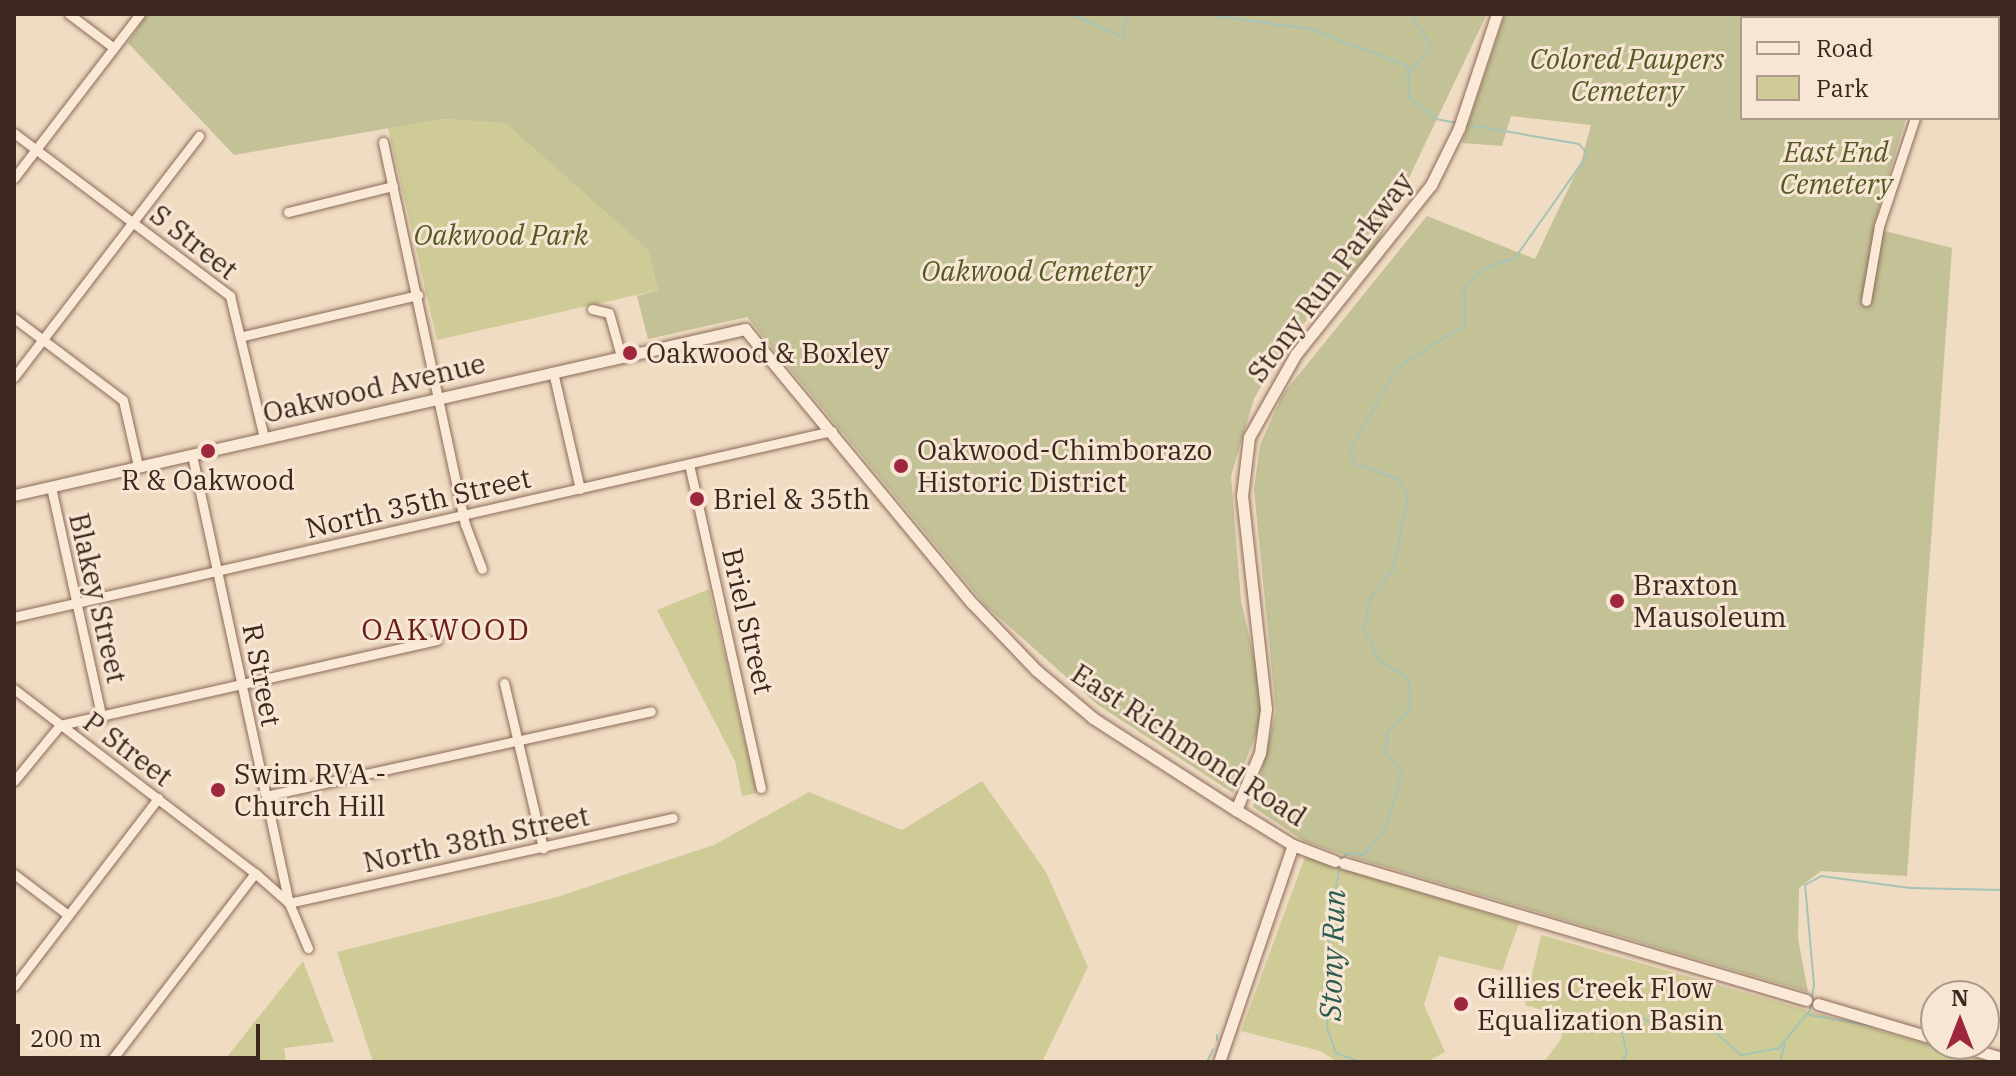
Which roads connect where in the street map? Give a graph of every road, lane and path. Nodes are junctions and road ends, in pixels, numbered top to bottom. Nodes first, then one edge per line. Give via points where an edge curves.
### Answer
1 (69, 14) edge
2 (140, 14) edge
3 (1497, 14) edge
4 (114, 48) junction
5 (1914, 120) edge
6 (14, 133) edge
7 (199, 136) dead end
8 (383, 142) dead end
9 (36, 149) junction
10 (14, 178) edge
11 (393, 186) junction
12 (288, 212) dead end
13 (133, 222) junction
14 (418, 295) junction
15 (1866, 301) dead end
16 (592, 309) dead end
17 (14, 318) edge
18 (745, 329) joint
19 (243, 336) junction
20 (43, 340) junction
21 (621, 356) junction
22 (553, 372) junction
23 (14, 377) edge
24 (441, 397) junction
25 (832, 431) junction
26 (264, 438) junction
27 (192, 455) junction
28 (689, 464) junction
29 (138, 466) junction
30 (51, 487) junction
31 (580, 489) junction
32 (14, 495) edge
33 (465, 515) junction
34 (482, 569) dead end
35 (218, 571) junction
36 (77, 604) junction
37 (14, 617) edge
38 (437, 640) dead end
39 (504, 683) dead end
40 (239, 687) junction
41 (14, 689) edge
42 (651, 711) dead end
43 (102, 718) junction
44 (60, 725) junction
45 (519, 741) junction
46 (14, 781) edge
47 (761, 788) dead end
48 (266, 796) junction
49 (158, 798) junction
50 (1236, 810) junction
51 (673, 818) dead end
52 (1293, 845) junction
53 (543, 848) junction
54 (255, 873) junction
55 (14, 874) edge
56 (289, 903) junction
57 (68, 915) junction
58 (308, 948) dead end
59 (14, 986) edge
60 (1920, 1034) edge
61 (110, 1062) edge
62 (1219, 1062) edge

1 - 4 street
2 - 4 street
3 - 50 street, Stony Run Parkway via 1459,128 1413,213 1296,354 1249,437 1242,496 1266,709 1260,753
4 - 9 street
5 - 15 street via 1879,226
6 - 9 street, S Street
7 - 13 street
8 - 11 street
9 - 10 street
9 - 13 street, S Street
11 - 12 street
11 - 14 street
13 - 19 street, S Street via 230,296
13 - 20 street
14 - 19 street
14 - 24 street
16 - 21 street via 609,313
17 - 20 street
18 - 21 street, Oakwood Avenue
18 - 25 street, East Richmond Road
19 - 26 street, S Street
20 - 23 street
20 - 29 street via 123,400
21 - 22 street, Oakwood Avenue
22 - 24 street, Oakwood Avenue
22 - 31 street
24 - 26 street, Oakwood Avenue
24 - 33 street
25 - 28 street, North 35th Street
25 - 50 street, East Richmond Road via 972,603 1036,670 1093,718
26 - 27 street, Oakwood Avenue
27 - 29 street, Oakwood Avenue
27 - 35 street, R Street
28 - 31 street, North 35th Street
28 - 47 street, Briel Street
29 - 30 street, Oakwood Avenue
30 - 32 street, Oakwood Avenue
30 - 36 street, Blakey Street
31 - 33 street, North 35th Street
33 - 34 street
33 - 35 street, North 35th Street
35 - 36 street, North 35th Street
35 - 40 street, R Street
36 - 37 street, North 35th Street
36 - 43 street, Blakey Street
38 - 40 street
39 - 45 street
40 - 43 street
40 - 48 street, R Street
41 - 44 street, P Street
42 - 45 street
43 - 44 street
44 - 46 street
44 - 49 street, P Street
45 - 48 street
45 - 53 street
48 - 56 street, R Street
49 - 54 street, P Street
49 - 57 street
50 - 52 street, East Richmond Road
51 - 53 street, North 38th Street
52 - 60 street, East Richmond Road
52 - 62 street
53 - 56 street, North 38th Street
54 - 56 street, P Street
54 - 61 street
55 - 57 street
56 - 58 street, P Street
57 - 59 street

